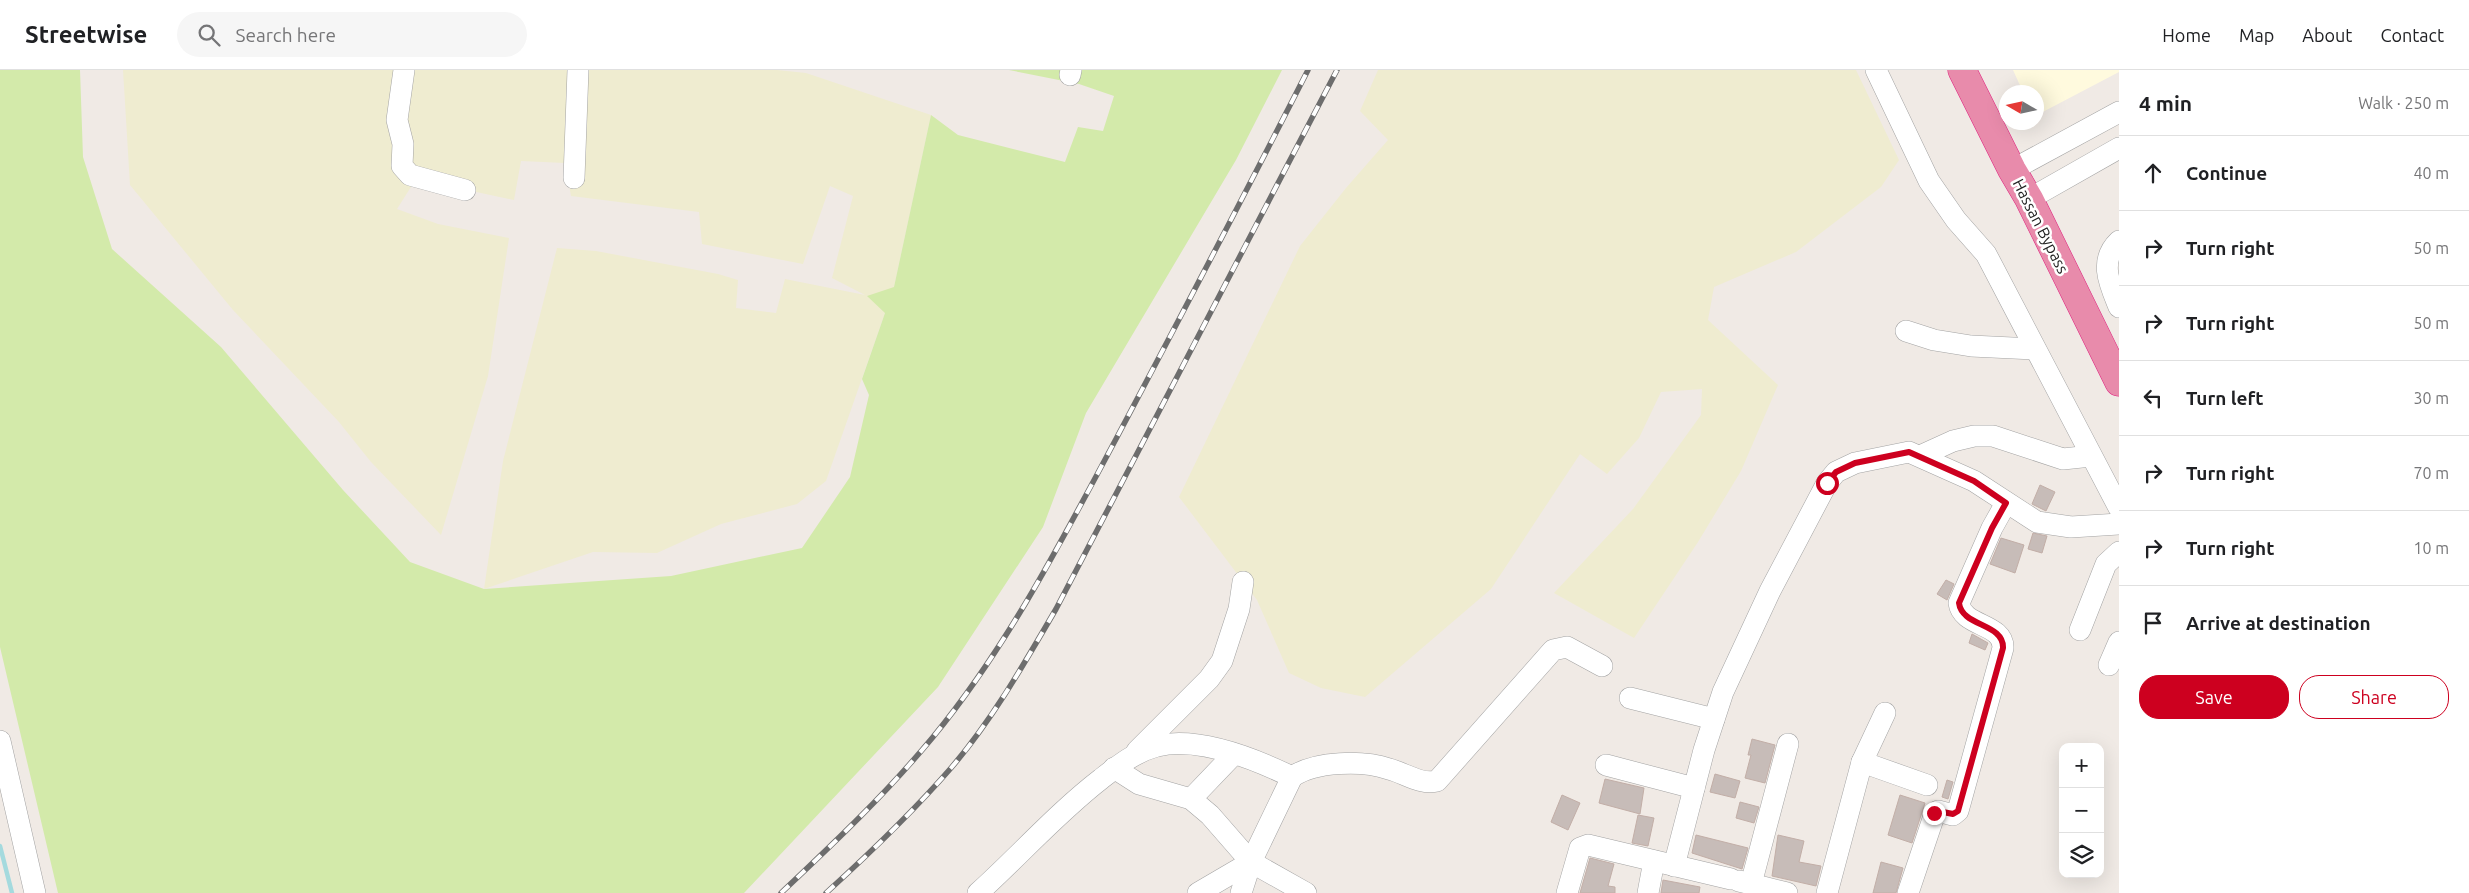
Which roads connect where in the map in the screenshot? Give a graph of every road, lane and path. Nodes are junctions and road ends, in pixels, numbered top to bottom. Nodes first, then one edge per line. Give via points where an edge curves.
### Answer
1 (404, 70) edge
2 (578, 70) edge
3 (1876, 70) edge
4 (1962, 70) edge
5 (2119, 112) edge
6 (2119, 148) edge
7 (2012, 170) junction
8 (574, 178) dead end
9 (466, 190) dead end
10 (2029, 199) junction
11 (2116, 250) edge
12 (2119, 307) edge
13 (1906, 331) dead end
14 (2035, 349) junction
15 (2119, 382) edge
16 (1920, 456) junction
17 (2091, 456) junction
18 (2006, 503) junction
19 (2119, 508) edge
20 (2119, 524) edge
21 (2119, 552) edge
22 (1243, 582) dead end
23 (2080, 630) dead end
24 (2119, 642) edge
25 (2110, 665) dead end
26 (1602, 666) dead end
27 (1630, 698) dead end
28 (1885, 713) dead end
29 (1714, 719) junction
30 (0, 741) edge
31 (1788, 744) dead end
32 (1133, 754) junction
33 (1234, 754) junction
34 (1862, 762) junction
35 (1606, 765) dead end
36 (1114, 768) junction
37 (1292, 777) junction
38 (1926, 785) dead end
39 (1694, 788) junction
40 (1191, 799) junction
41 (1251, 862) junction
42 (1664, 864) junction
43 (1751, 884) junction
44 (1729, 886) edge
45 (988, 890) edge
46 (35, 893) edge
47 (1198, 893) edge
48 (1241, 893) edge
49 (1306, 893) edge
50 (1567, 893) edge
51 (1648, 893) edge
52 (1787, 893) edge
53 (1827, 893) edge
54 (1908, 893) edge

1 - 9 street via 396,120 402,138 404,171
2 - 8 street
3 - 14 street via 1929,181 1956,220 1986,254
4 - 7 highway, Hassan Bypass
5 - 7 street
6 - 10 street
7 - 10 highway, Hassan Bypass
10 - 15 highway, Hassan Bypass
11 - 12 street via 2106,273
13 - 14 street via 1971,346
14 - 17 street
16 - 17 street via 1953,440 1974,436 1993,436 2063,460
16 - 18 street via 1974,481
16 - 29 street via 1904,452 1855,463 1836,472 1827,483 1770,591 1723,692
17 - 19 street
18 - 20 street via 2037,522 2071,528
18 - 54 street via 1959,603 1965,616 1999,635 2003,648 1958,811 1953,814 1934,813
21 - 23 street via 2106,564
22 - 32 street via 1239,609 1222,661 1209,679
24 - 25 street
26 - 37 street via 1567,647 1553,650 1437,781 1424,782 1388,768 1359,762 1299,772
27 - 29 street
28 - 34 street
29 - 39 street
30 - 46 street
31 - 43 street
32 - 33 street via 1158,746 1190,744
32 - 36 street
33 - 37 street
33 - 40 street
34 - 38 street
34 - 53 street
35 - 39 street
36 - 40 street via 1139,784
36 - 45 street via 1074,800
37 - 41 street
39 - 42 street
40 - 41 street via 1210,815
41 - 47 street
41 - 48 street
41 - 49 street
42 - 44 street
42 - 50 street via 1584,846 1576,854
42 - 51 street
43 - 44 street
43 - 52 street

